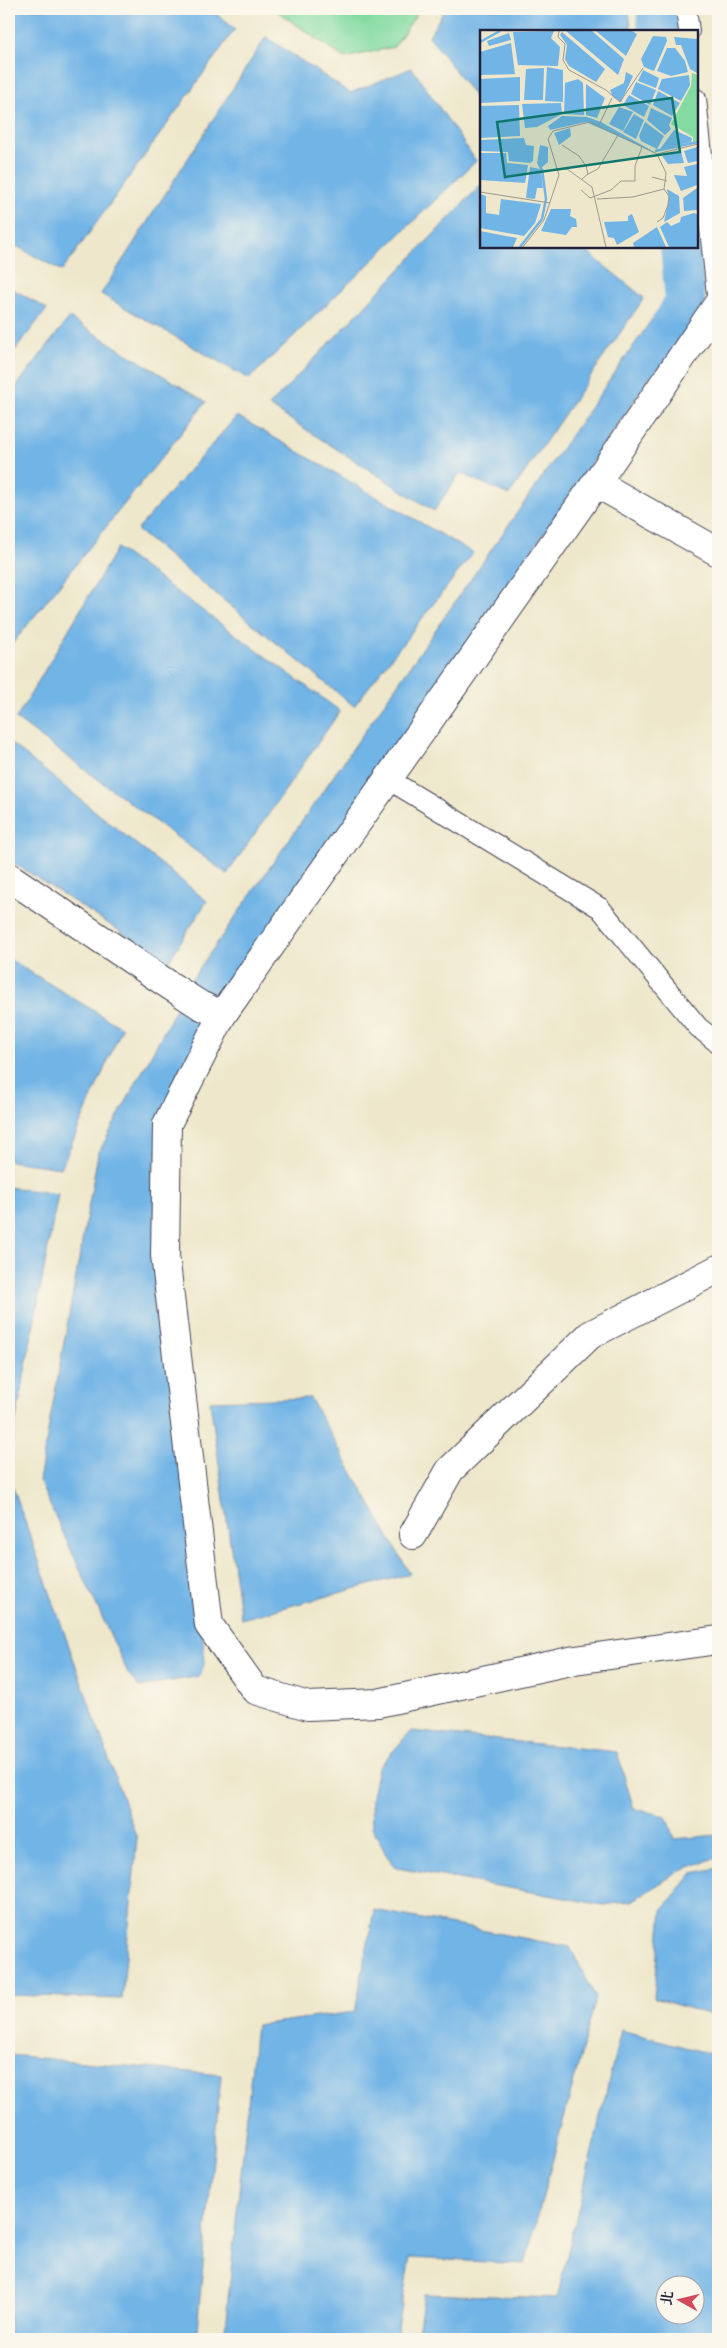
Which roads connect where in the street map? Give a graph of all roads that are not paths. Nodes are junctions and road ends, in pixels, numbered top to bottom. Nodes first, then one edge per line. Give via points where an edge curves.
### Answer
1 (686, 9) edge
2 (688, 30) edge
3 (697, 108) edge
4 (718, 304) edge
5 (596, 483) junction
6 (718, 552) edge
7 (388, 779) junction
8 (9, 877) edge
9 (211, 1010) junction
10 (718, 1043) edge
11 (718, 1269) edge
12 (413, 1534) dead end
13 (718, 1640) edge

1 - 2 lane
3 - 4 lane
4 - 5 street
5 - 6 street
5 - 7 street
7 - 9 street
7 - 10 lane via 600,908 698,1027
8 - 9 street
9 - 13 street via 167,1124 165,1255 209,1625 255,1690 308,1706 378,1704 575,1660
11 - 12 street via 590,1335 450,1470

